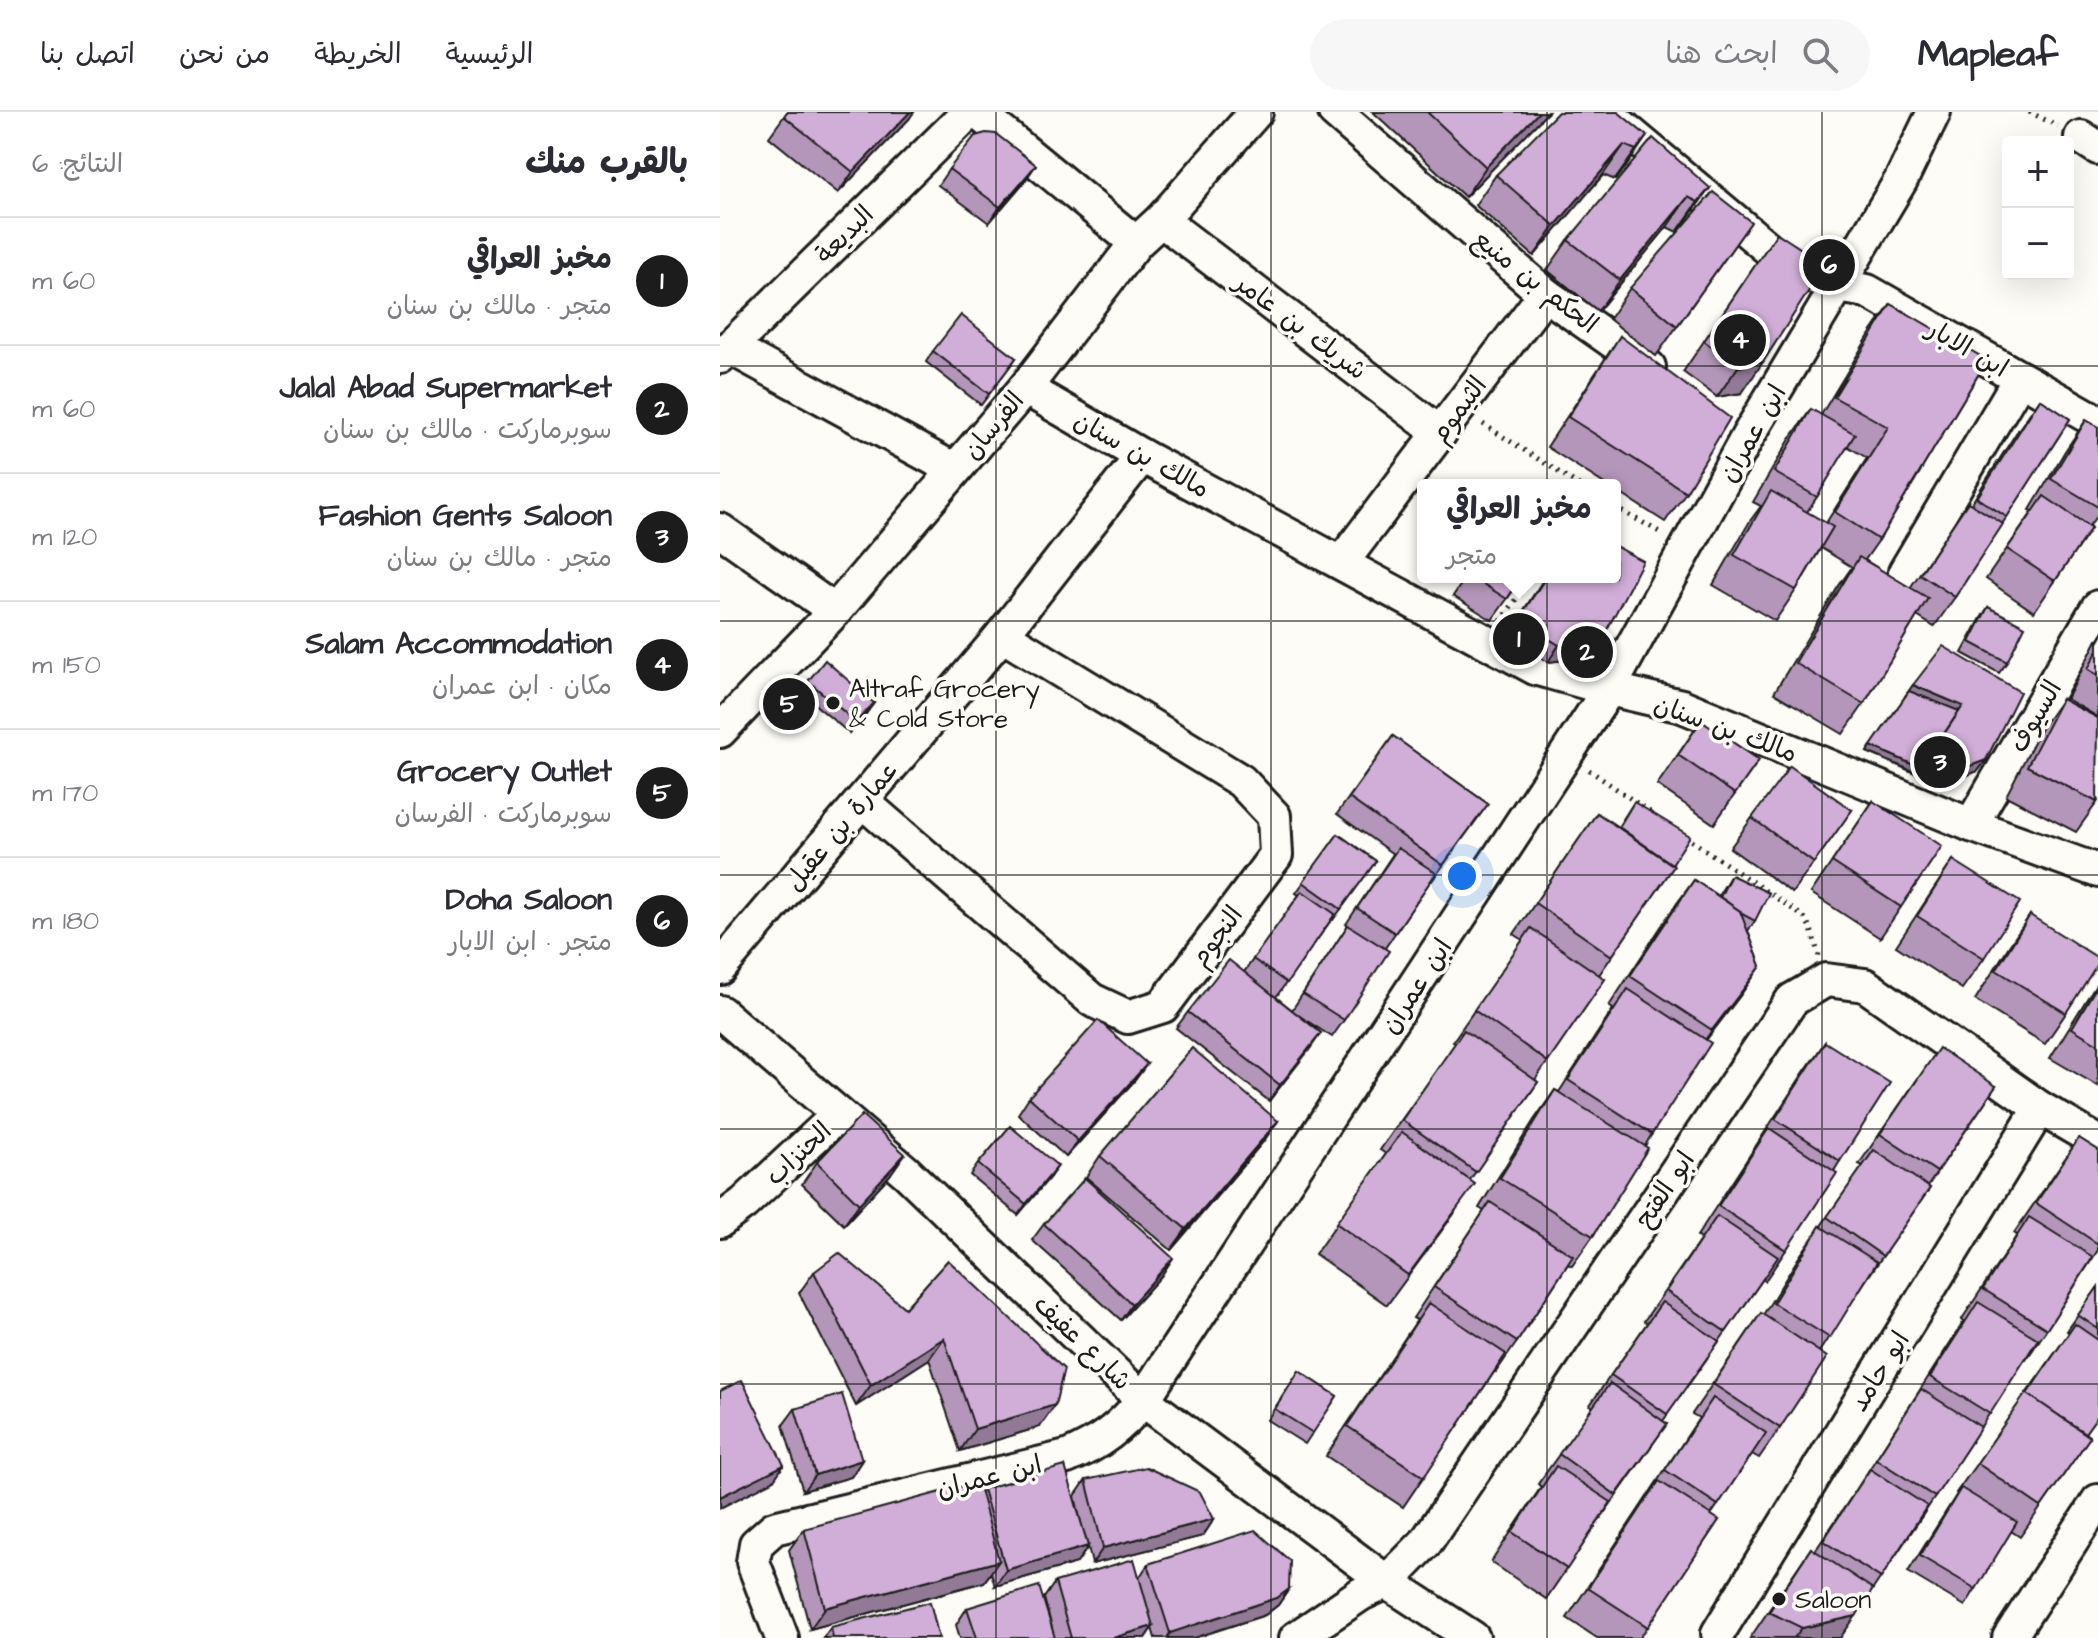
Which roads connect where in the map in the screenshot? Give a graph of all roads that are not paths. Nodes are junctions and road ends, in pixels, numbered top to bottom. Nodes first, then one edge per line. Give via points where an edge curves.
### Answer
1 (969, 112) edge
2 (977, 112) edge
3 (1256, 112) edge
4 (1335, 112) edge
5 (1605, 112) edge
6 (1934, 112) edge
7 (1161, 220) junction
8 (1136, 243) junction
9 (1838, 286) junction
10 (1545, 294) junction
11 (725, 352) edge
12 (2020, 378) junction
13 (1672, 382) edge
14 (1025, 388) junction
15 (1449, 421) junction
16 (2098, 422) edge
17 (1142, 456) junction
18 (955, 470) junction
19 (720, 530) edge
20 (1342, 562) junction
21 (1905, 572) dead end
22 (2098, 607) edge
23 (835, 611) junction
24 (1002, 635) junction
25 (1609, 689) junction
26 (720, 731) edge
27 (862, 801) junction
28 (1971, 825) junction
29 (2098, 871) edge
30 (720, 968) edge
31 (720, 1012) edge
32 (2040, 1108) junction
33 (838, 1115) junction
34 (2098, 1142) edge
35 (720, 1221) edge
36 (1143, 1400) junction
37 (2098, 1501) edge
38 (1387, 1582) junction
39 (1718, 1633) dead end
40 (782, 1638) edge
41 (1296, 1638) edge
42 (1473, 1638) edge
43 (2009, 1638) edge

1 - 11 street, البديعة
2 - 8 street
3 - 7 street, الفرسان
4 - 10 street, الحكم بن منيع
5 - 9 street, ابن الابار via 1794,270
6 - 9 street, ابن عمران
7 - 8 street, الفرسان
7 - 15 street, شريك بن عامر
8 - 14 street, الفرسان
9 - 12 street, ابن الابار via 1867,291
9 - 25 street, ابن عمران via 1735,427 1686,548
10 - 13 street, الحكم بن منيع
10 - 15 street, الثيموم
11 - 18 street
12 - 16 street, ابن الابار
12 - 21 street
14 - 17 street, مالك بن سنان
14 - 18 street, الفرسان
15 - 20 street, الثيموم
17 - 20 street, مالك بن سنان
17 - 24 street, عمارة بن عقيل
18 - 23 street, الفرسان
19 - 23 street
20 - 25 street, مالك بن سنان via 1535,668
22 - 28 street, السيوف
23 - 26 street, الفرسان
24 - 27 street, عمارة بن عقيل
24 - 27 street, النجوم via 1241,781 1274,816 1276,855 1163,1006 1128,1017 1092,1000
25 - 28 street, مالك بن سنان via 1682,706
25 - 36 street, ابن عمران
27 - 30 street, عمارة بن عقيل
28 - 29 street, مالك بن سنان
31 - 33 street, شارع عفيف
32 - 34 street
32 - 38 street, ابو الفتح via 1865,985 1826,980 1792,1000 1426,1542
32 - 39 street, ابو حامد
33 - 35 street, الحنزاب
33 - 36 street, شارع عفيف via 906,1172
36 - 38 street, شارع عفيف
36 - 40 street, ابن عمران via 1110,1435 1067,1457 774,1528 756,1544 753,1562
37 - 43 street
38 - 41 street, ابو الفتح
38 - 42 street, شارع عفيف

